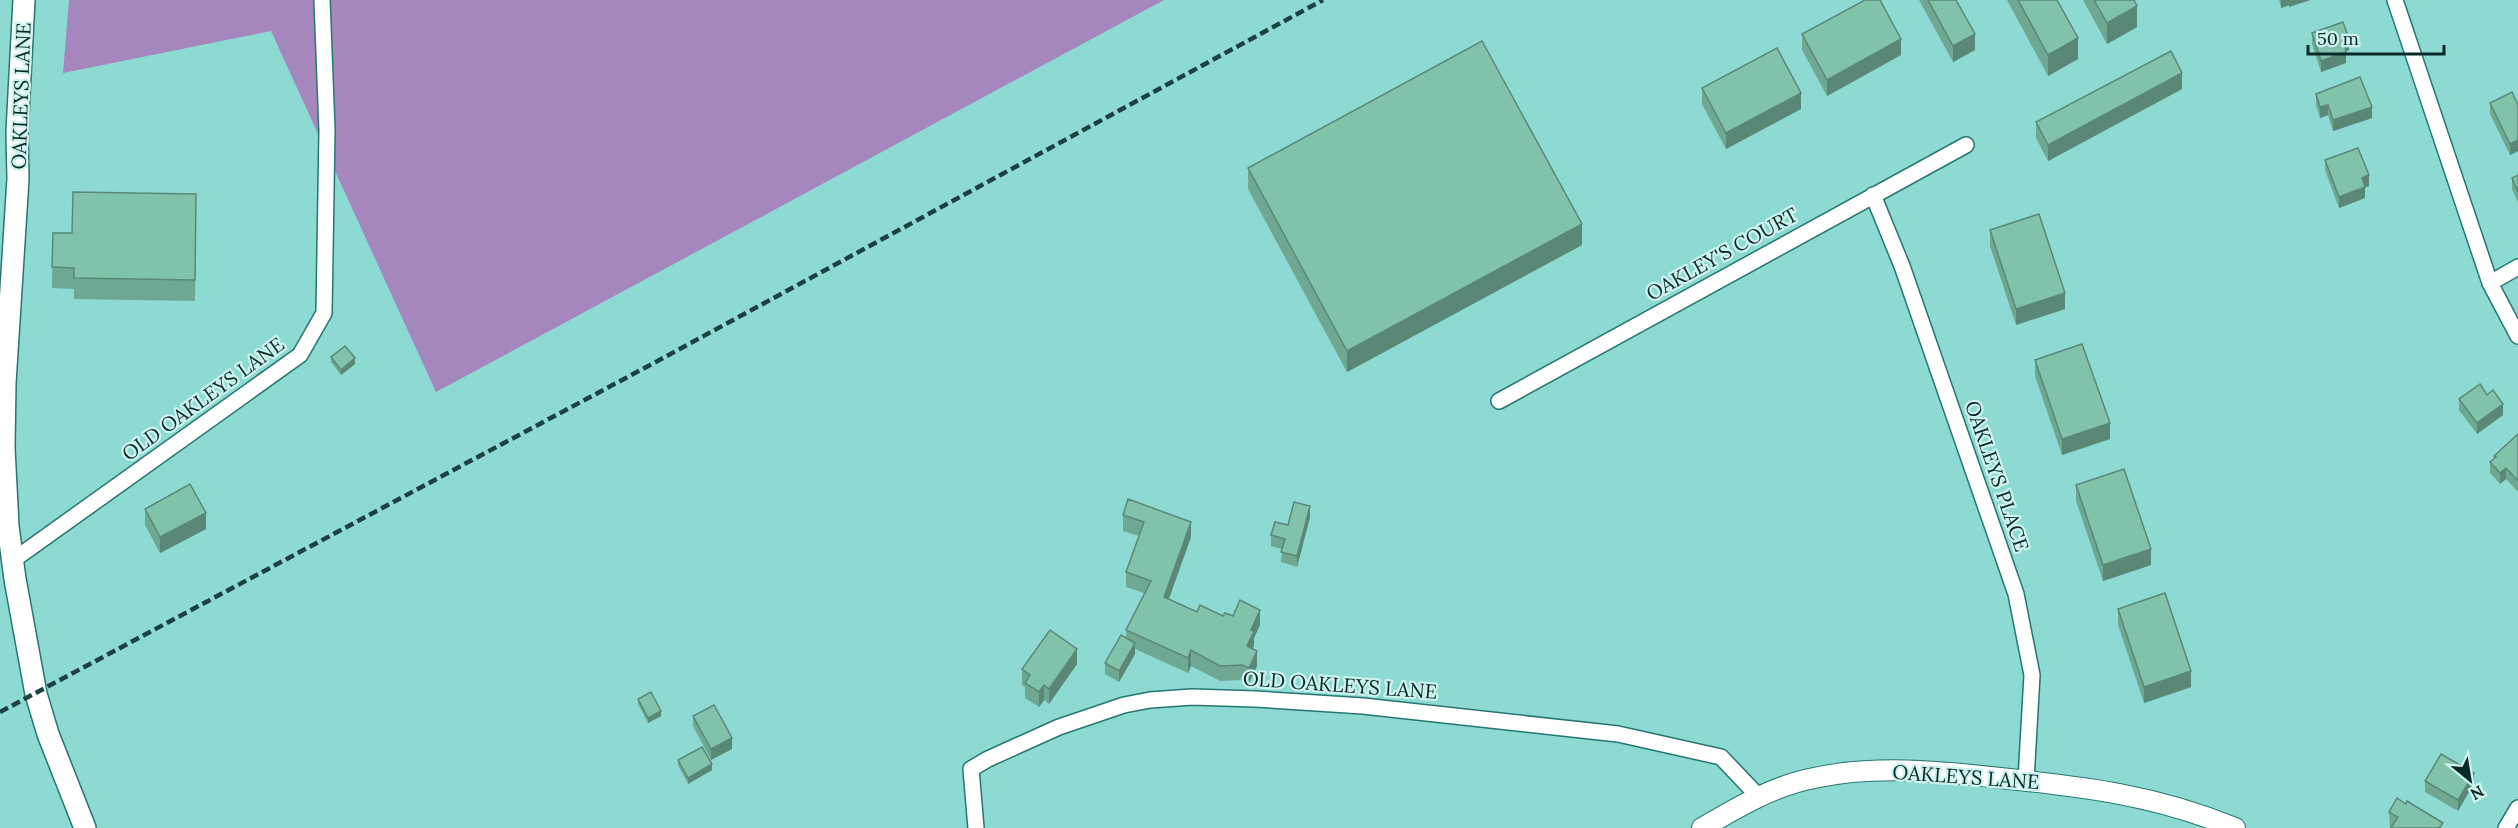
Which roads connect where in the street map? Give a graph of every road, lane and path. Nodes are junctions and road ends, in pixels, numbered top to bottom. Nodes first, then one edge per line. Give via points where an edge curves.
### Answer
1 (24, 0) edge
2 (322, 0) edge
3 (2395, 0) edge
4 (1966, 145) dead end
5 (1873, 195) junction
6 (2518, 267) edge
7 (2490, 283) junction
8 (2518, 336) edge
9 (1498, 400) dead end
10 (12, 561) junction
11 (2025, 780) junction
12 (1758, 796) junction
13 (2518, 808) edge
14 (85, 828) edge
15 (976, 828) edge
16 (1702, 828) edge
17 (2235, 828) edge
18 (2506, 828) edge

1 - 10 main road, OAKLEYS LANE via 5,383 4,448
2 - 10 street, OLD OAKLEYS LANE via 327,130 324,313 300,355
3 - 7 street
4 - 5 street, OAKLEY'S COURT
5 - 9 street, OAKLEY'S COURT
5 - 11 street, OAKLEYS PLACE via 1902,266 2016,594 2032,675
6 - 7 street
7 - 8 street
10 - 14 main road, OAKLEYS LANE via 36,694
11 - 12 street, OAKLEYS LANE via 1957,773 1869,771 1812,778
11 - 17 street, OAKLEYS LANE via 2144,797
12 - 15 street, OLD OAKLEYS LANE via 1721,757 1618,734 1364,706 1192,697 1150,700 1103,711 1059,727 971,769
12 - 16 street, OAKLEYS LANE
13 - 18 street

